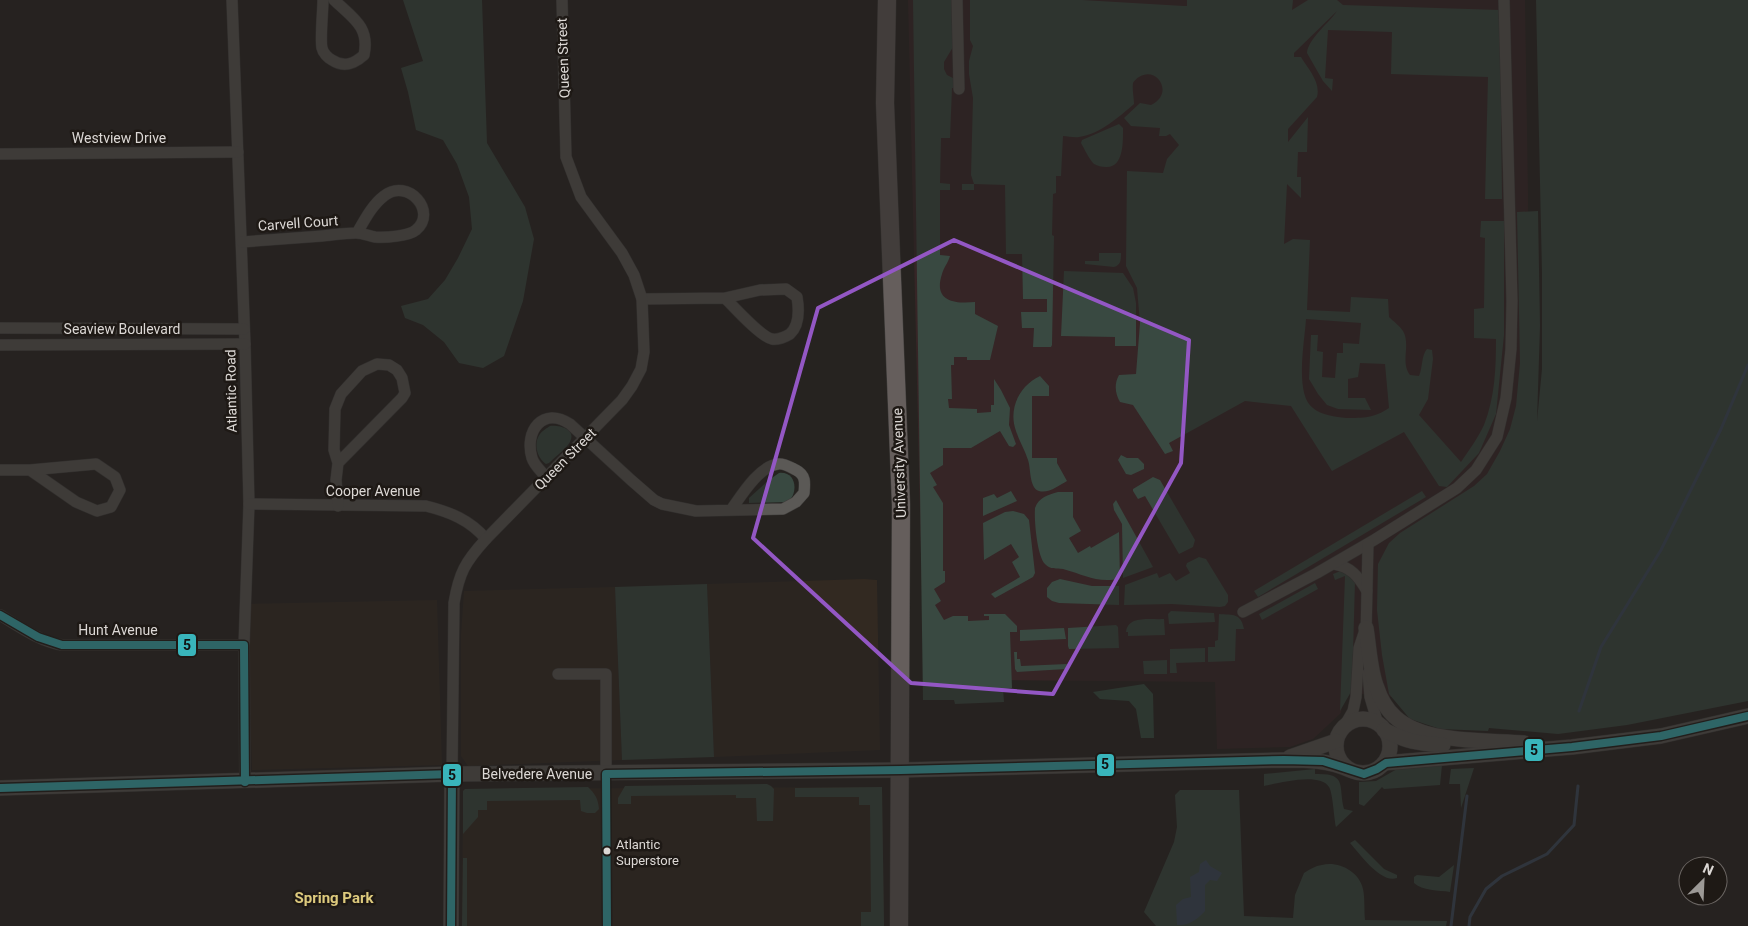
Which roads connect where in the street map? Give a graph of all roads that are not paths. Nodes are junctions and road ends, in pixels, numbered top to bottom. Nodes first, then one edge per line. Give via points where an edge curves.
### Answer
1 (232, 0) edge
2 (323, 0) edge
3 (334, 0) edge
4 (562, 0) edge
5 (887, 0) edge
6 (957, 0) edge
7 (1504, 0) edge
8 (959, 89) dead end
9 (238, 152) junction
10 (0, 154) edge
11 (356, 233) junction
12 (242, 242) junction
13 (725, 298) junction
14 (642, 299) junction
15 (0, 328) edge
16 (244, 329) junction
17 (245, 344) junction
18 (0, 345) edge
19 (586, 439) junction
20 (338, 464) junction
21 (0, 470) edge
22 (30, 470) junction
23 (546, 477) junction
24 (249, 504) junction
25 (338, 506) junction
26 (731, 510) junction
27 (486, 539) junction
28 (1368, 544) junction
29 (1334, 564) junction
30 (1367, 591) junction
31 (1243, 612) dead end
32 (0, 615) edge
33 (1366, 628) junction
34 (244, 645) junction
35 (558, 674) dead end
36 (1748, 716) edge
37 (1345, 725) junction
38 (1381, 727) junction
39 (1336, 741) junction
40 (1572, 747) junction
41 (1529, 750) junction
42 (1284, 760) junction
43 (1384, 764) junction
44 (901, 770) junction
45 (1350, 770) junction
46 (452, 774) junction
47 (606, 774) junction
48 (245, 782) junction
49 (0, 788) edge
50 (451, 926) edge
51 (899, 926) edge

1 - 9 street, Atlantic Road
2 - 3 street via 322,49 329,59 340,65 350,64 364,55 365,35
4 - 14 street, Queen Street via 566,157 581,197 622,252
5 - 44 main road, University Avenue via 885,113 901,504
6 - 8 street
7 - 28 street via 1512,301 1506,398 1497,437 1476,470 1457,488
9 - 10 street, Westview Drive
9 - 12 street, Atlantic Road
11 - 11 street, Carvell Court via 378,237 416,231 423,223 423,210 410,192 396,190 384,195
11 - 12 street, Carvell Court
12 - 16 street, Atlantic Road
13 - 13 street via 772,339 784,338 792,332 799,312 797,297 786,289 760,290
13 - 14 street
14 - 19 street, Queen Street via 644,352 641,369 622,400
15 - 16 street, Seaview Boulevard
16 - 17 street, Atlantic Road
17 - 18 street, Seaview Boulevard
17 - 24 street, Atlantic Road
19 - 23 street, Queen Street
19 - 23 street via 561,418 548,418 538,424 532,432 530,448 532,460
19 - 26 street via 662,504 696,511
20 - 20 street via 405,393 402,378 389,365 376,364 362,371 341,394 335,409 334,450
20 - 25 street
21 - 22 street
22 - 22 street via 76,502 97,510 110,507 120,490 115,477 96,464
23 - 27 street, Queen Street
24 - 25 street, Cooper Avenue
24 - 34 street, Atlantic Road
25 - 27 street, Cooper Avenue via 426,506 456,516 476,527
26 - 26 street via 783,509 804,493 804,478 800,472 784,464 767,468
27 - 46 street, Queen Street via 461,572 454,603
28 - 29 street
28 - 30 street
29 - 30 street via 1352,570
29 - 31 street
30 - 33 street
32 - 34 street, Hunt Avenue via 50,643
33 - 37 street via 1359,648 1353,711
33 - 38 street via 1369,690
33 - 40 main road via 1376,688 1394,717 1407,725 1438,736
34 - 48 street, Atlantic Road
35 - 47 street via 606,674
36 - 40 main road via 1661,736
37 - 38 main road via 1361,719
37 - 39 main road
38 - 41 main road via 1414,743
38 - 43 main road via 1389,738 1390,747
39 - 42 main road, Belvedere Avenue
39 - 45 main road via 1338,758
40 - 41 main road
41 - 43 main road
42 - 44 main road, Belvedere Avenue
42 - 45 main road, Belvedere Avenue via 1323,761
43 - 45 main road via 1364,774
44 - 47 main road, Belvedere Avenue
44 - 51 main road, University Avenue
46 - 47 main road, Belvedere Avenue
46 - 48 main road, Belvedere Avenue
46 - 50 main road, Queen Street
48 - 49 main road, Belvedere Avenue

